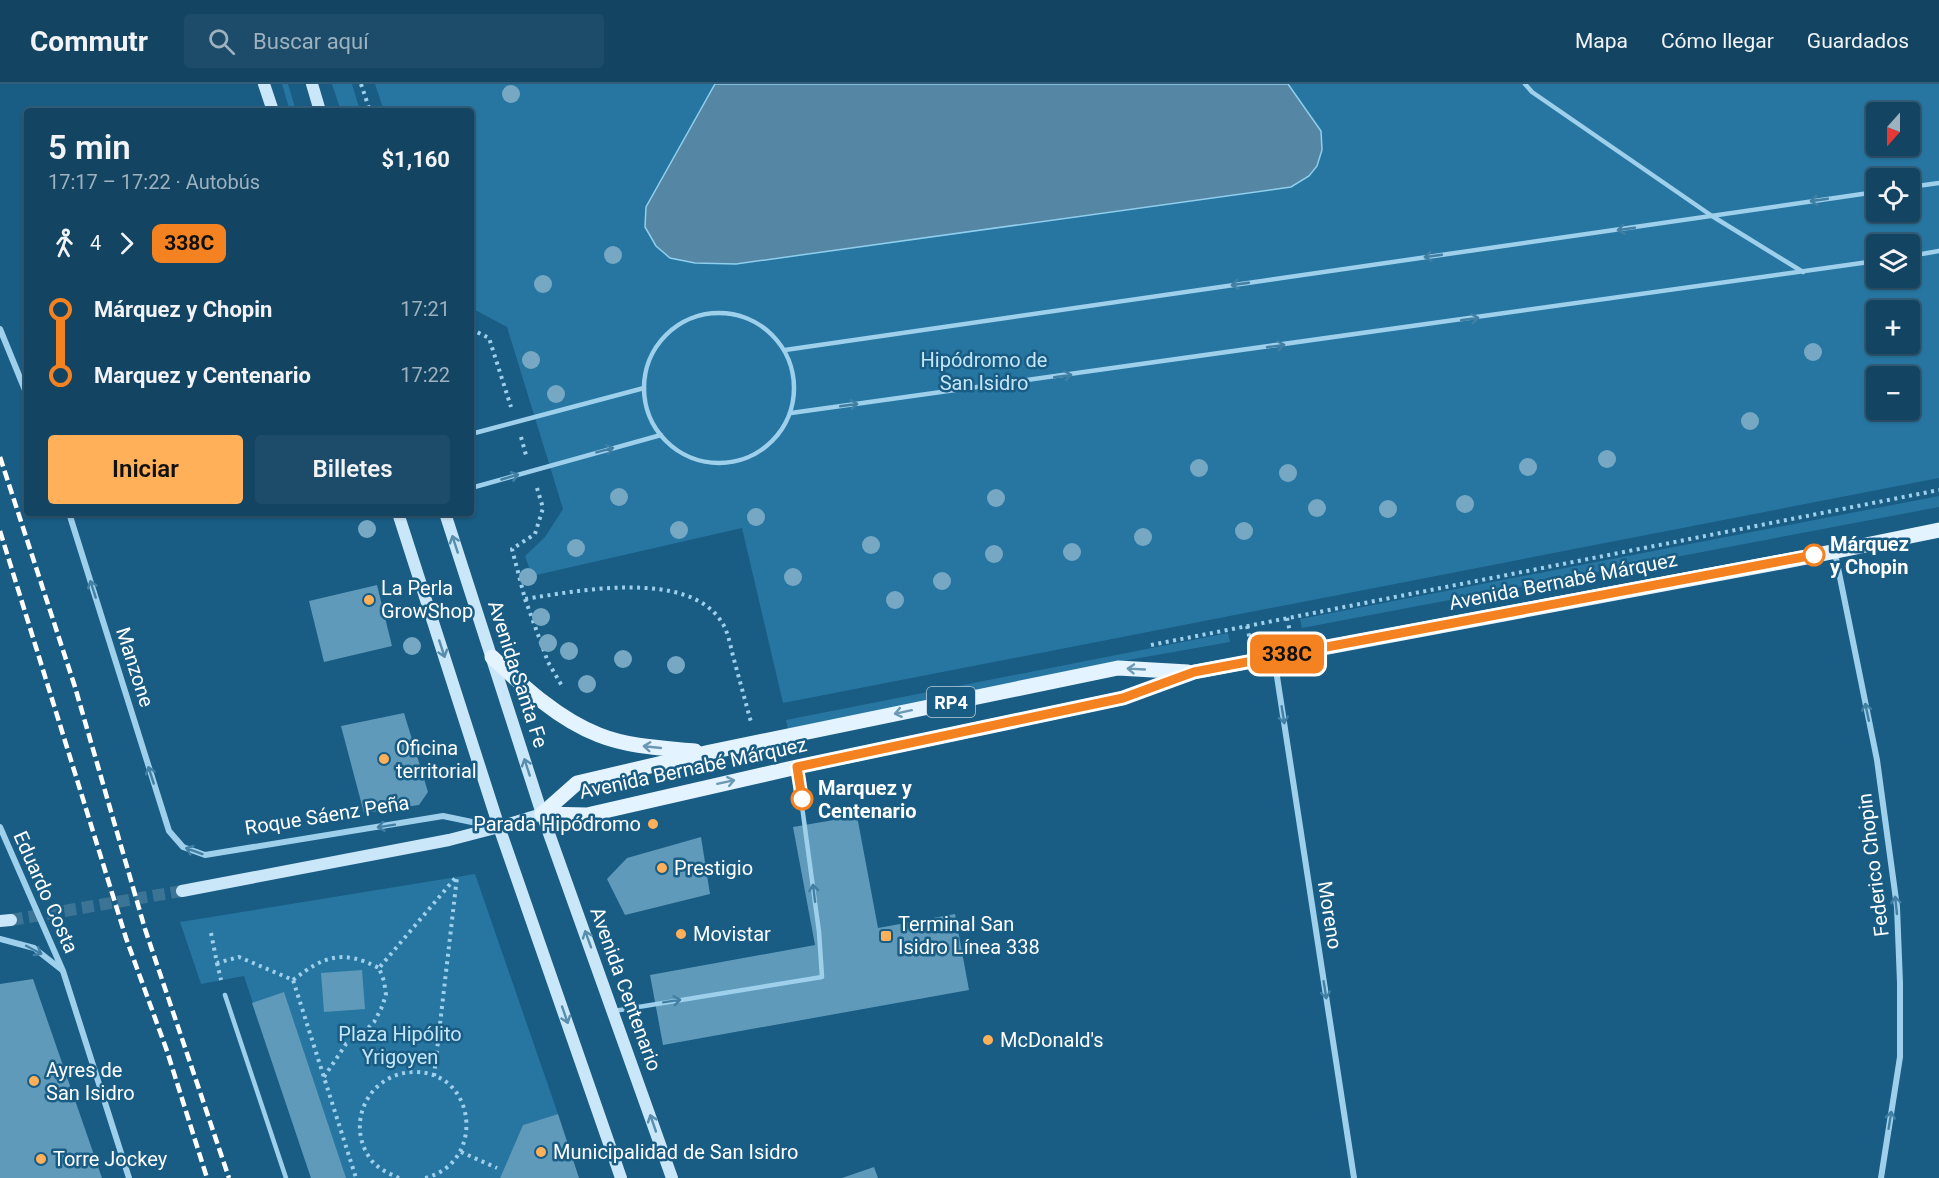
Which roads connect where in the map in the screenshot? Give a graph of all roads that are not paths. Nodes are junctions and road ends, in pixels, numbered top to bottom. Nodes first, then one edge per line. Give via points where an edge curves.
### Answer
1 (264, 84) edge
2 (312, 84) edge
3 (1525, 84) edge
4 (272, 108) edge
5 (319, 108) edge
6 (1939, 183) edge
7 (1920, 186) edge
8 (1866, 193) edge
9 (1712, 216) junction
10 (1939, 251) edge
11 (1920, 254) edge
12 (1866, 263) edge
13 (1804, 272) junction
14 (0, 329) edge
15 (785, 350) junction
16 (24, 388) edge
17 (644, 388) junction
18 (791, 413) junction
19 (474, 433) edge
20 (661, 435) junction
21 (474, 487) edge
22 (70, 516) edge
23 (399, 516) edge
24 (446, 516) edge
25 (1939, 530) edge
26 (1834, 551) junction
27 (492, 657) junction
28 (1274, 657) junction
29 (1194, 672) junction
30 (710, 752) junction
31 (797, 767) junction
32 (542, 814) junction
33 (0, 827) edge
34 (499, 827) junction
35 (169, 831) joint
36 (182, 891) tunnel mouth
37 (0, 939) edge
38 (63, 971) junction
39 (225, 995) dead end
40 (614, 1011) junction
41 (129, 1178) edge
42 (286, 1178) edge
43 (621, 1178) edge
44 (672, 1178) edge
45 (1354, 1178) edge
46 (1881, 1178) edge

1 - 4 main road
2 - 5 main road
3 - 9 lane
6 - 7 lane
8 -> 9 lane
9 - 13 lane
9 -> 15 lane
10 - 11 lane
12 - 13 lane
18 -> 13 lane
14 - 16 street
15 - 17 lane via 766,329 741,316 713,312 686,320 664,337 649,361
15 - 18 lane via 794,376
17 - 19 lane
17 - 20 lane via 648,413
18 - 20 lane via 782,430 762,450 737,461 709,462 682,453
21 -> 20 lane
35 -> 22 street, Manzone
23 -> 34 main road
27 -> 24 main road, Avenida Santa Fe
25 - 26 main road, Avenida Bernabé Márquez / RP4
26 - 28 main road, Avenida Bernabé Márquez / RP4
46 -> 26 street, Federico Chopin via 1900,1057 1897,907 1877,760
30 -> 27 main road via 638,745 600,735 559,714
32 -> 27 main road, Avenida Santa Fe
28 - 29 main road, Avenida Bernabé Márquez / RP4
28 -> 45 street, Moreno
29 -> 30 main road, Avenida Bernabé Márquez / RP4 via 1118,668
29 - 31 main road, Avenida Bernabé Márquez / RP4 via 1123,698
30 - 32 main road, Avenida Bernabé Márquez / RP4 via 577,783
32 -> 31 main road, Avenida Bernabé Márquez / RP4 via 587,815
40 -> 31 lane via 822,977
32 - 34 main road, Roque Sáenz Peña / RP4
40 -> 32 main road, Avenida Centenario
33 - 38 street, Eduardo Costa
34 -> 35 street, Roque Sáenz Peña via 443,816 205,855 183,847
34 - 36 main road, Roque Sáenz Peña / RP4
34 -> 43 main road
37 -> 38 street via 34,948
38 - 41 street, Eduardo Costa
39 - 42 lane
44 -> 40 main road, Avenida Centenario

